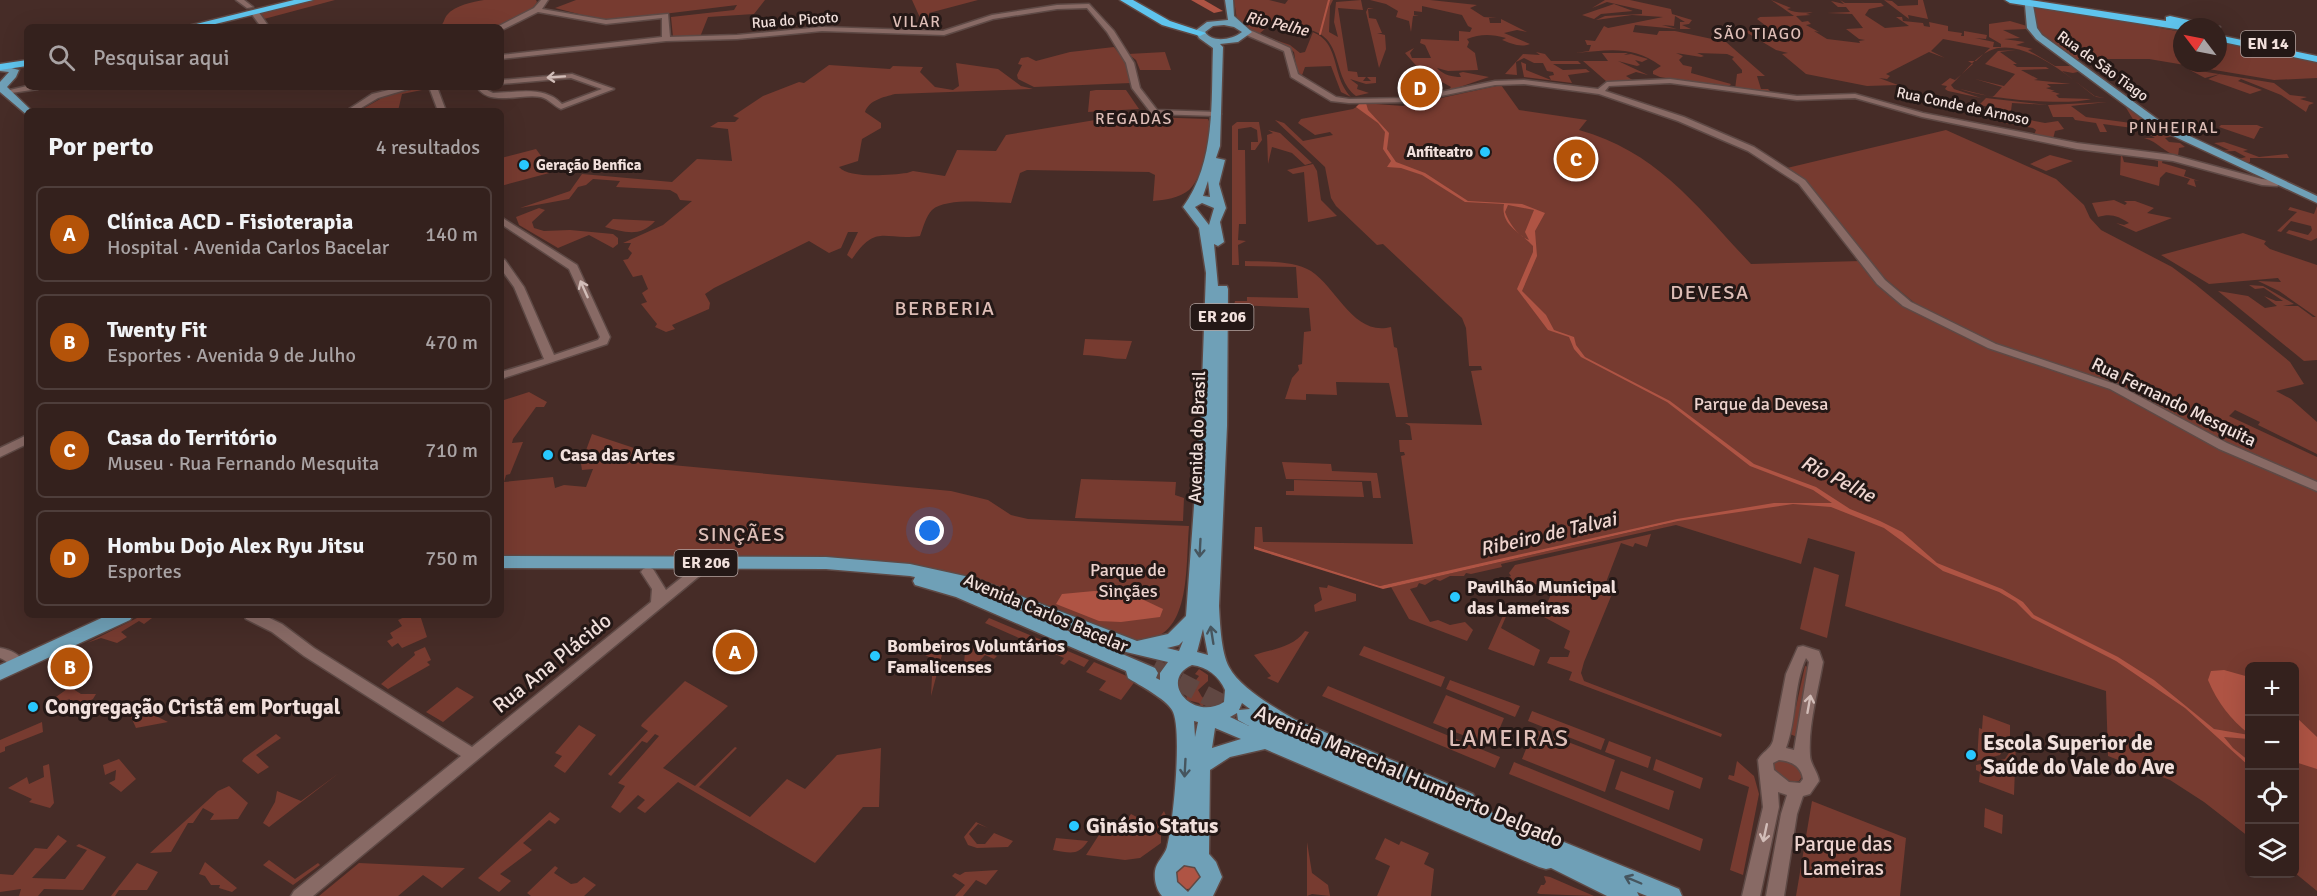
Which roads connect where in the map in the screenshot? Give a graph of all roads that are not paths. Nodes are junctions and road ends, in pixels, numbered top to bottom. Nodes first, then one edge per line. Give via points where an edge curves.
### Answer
1 (240, 0) edge
2 (294, 0) edge
3 (308, 0) edge
4 (545, 0) edge
5 (1125, 0) edge
6 (1134, 0) edge
7 (1147, 0) edge
8 (1224, 0) edge
9 (1229, 0) edge
10 (2010, 0) edge
11 (2032, 2) edge
12 (537, 10) junction
13 (2100, 12) junction
14 (1169, 19) junction
15 (2173, 23) edge
16 (190, 24) edge
17 (202, 24) edge
18 (263, 24) edge
19 (1237, 24) junction
20 (2173, 24) edge
21 (504, 26) edge
22 (1207, 27) junction
23 (2173, 27) edge
24 (1247, 32) junction
25 (2227, 33) edge
26 (666, 39) junction
27 (1210, 40) junction
28 (1237, 40) junction
29 (1273, 43) junction
30 (2317, 54) edge
31 (504, 57) edge
32 (24, 64) edge
33 (0, 68) edge
34 (24, 72) edge
35 (504, 82) edge
36 (24, 87) edge
37 (8, 88) edge
38 (399, 90) edge
39 (434, 90) edge
40 (483, 90) edge
41 (1600, 92) junction
42 (24, 108) edge
43 (355, 108) edge
44 (441, 108) edge
45 (1217, 114) junction
46 (24, 117) edge
47 (2277, 183) junction
48 (2317, 200) edge
49 (1196, 207) junction
50 (1219, 207) junction
51 (504, 222) edge
52 (504, 266) edge
53 (550, 360) junction
54 (504, 375) edge
55 (24, 441) edge
56 (0, 453) edge
57 (2317, 487) edge
58 (504, 562) edge
59 (648, 572) junction
60 (504, 573) edge
61 (696, 573) junction
62 (902, 574) junction
63 (658, 602) junction
64 (118, 618) edge
65 (1194, 619) junction
66 (274, 622) edge
67 (1132, 647) junction
68 (0, 653) edge
69 (1185, 659) junction
70 (18, 664) junction
71 (1220, 667) junction
72 (1151, 671) tunnel mouth
73 (0, 673) edge
74 (1233, 685) junction
75 (1179, 705) junction
76 (1209, 717) junction
77 (1243, 718) tunnel mouth
78 (1265, 742) junction
79 (1776, 753) junction
80 (472, 755) junction
81 (1802, 762) junction
82 (1202, 765) junction
83 (1768, 775) junction
84 (1797, 790) junction
85 (1174, 858) junction
86 (1199, 858) junction
87 (1593, 871) junction
88 (300, 896) edge
89 (1178, 896) edge
90 (1197, 896) edge
91 (1629, 896) edge
92 (1671, 896) edge
93 (1751, 896) edge
94 (1775, 896) edge

1 - 18 street
2 - 16 highway
3 - 17 highway
4 - 12 street
5 - 22 highway via 1161,21
6 - 14 highway
7 - 14 highway
8 - 22 main road via 1221,17
9 - 19 main road via 1230,17
10 - 13 highway
11 - 13 highway
11 - 47 main road, Rua de São Tiago via 2032,28 2039,37 2156,123
12 - 21 street
12 - 26 street via 603,22 665,16
13 - 15 highway
13 - 20 highway
13 - 23 highway
14 - 22 highway
19 - 22 main road
19 - 24 main road
22 - 27 main road
24 - 28 main road
24 - 29 street
25 - 30 highway
26 - 31 street, Rua do Picoto
26 - 45 street, Rua do Picoto via 830,29 939,34 998,16 1089,6 1130,63 1136,87 1155,112
27 - 28 main road
27 - 45 main road via 1218,47
28 - 29 street
28 - 50 main road, Avenida do Brasil / ER 206 via 1226,49 1225,136 1212,187
29 - 41 street, Rua Fernando Mesquita via 1290,53 1292,71 1298,79 1334,99 1330,103 1336,106 1411,100 1510,82
32 - 33 highway
33 - 37 main road via 14,70
34 - 37 highway
40 -> 35 street via 492,95 545,95 561,107 610,89 572,76
36 - 37 street
37 - 42 main road
37 - 46 main road
38 - 43 street via 375,96
39 - 44 street
41 - 47 street, Rua Conde de Arnoso via 1607,84 1664,81 1778,96 1855,96 1922,115 2077,146 2163,156
41 - 57 street, Rua Fernando Mesquita via 1665,112 1737,143 1796,177 1815,194 1881,282 1914,308 1992,346 2114,387 2223,446
45 - 49 main road via 1212,158
47 - 48 main road, Rua Conde de Arnoso
49 - 50 main road via 1209,215
49 -> 65 main road, Avenida do Brasil / ER 206 via 1208,237 1212,273 1208,418
71 -> 50 main road, Avenida do Brasil / ER 206 via 1210,606 1222,312 1222,262 1214,222
53 -> 51 street via 594,346 605,337 573,267
52 - 53 street via 519,287
53 - 54 street
55 - 56 street
58 - 62 main road, Avenida Carlos Bacelar / ER 206 via 826,563
59 - 60 main road, Avenida Carlos Bacelar / ER 206
59 - 61 main road, Avenida Carlos Bacelar / ER 206
59 - 63 street via 659,588
61 - 62 main road, Avenida Carlos Bacelar / ER 206
61 - 63 street, Rua Ana Plácido
62 - 67 main road, Avenida Carlos Bacelar / ER 206 via 949,576
62 - 72 main road, Avenida Carlos Bacelar via 961,592
62 - 75 main road, Avenida Carlos Bacelar / ER 206 via 1135,674
63 - 80 street, Rua Ana Plácido
64 - 70 main road
65 - 67 main road, ER 206 via 1173,640
65 - 69 main road, Avenida do Brasil / ER 206 via 1193,638
66 - 80 street via 309,652
67 - 69 main road, Avenida Carlos Bacelar
68 - 70 street
69 - 71 main road via 1199,658
69 - 75 main road via 1173,668 1168,681
70 - 73 main road
71 - 74 main road, ER 206
74 - 76 main road via 1231,706
74 - 87 main road, Avenida Marechal Humberto Delgado via 1288,725 1498,814
75 - 76 main road, ER 206 via 1198,716
75 -> 85 main road via 1186,744 1181,831
76 - 78 main road, Avenida Marechal Humberto Delgado
76 - 82 main road
77 - 87 main road, Avenida Marechal Humberto Delgado via 1296,748
78 - 82 main road via 1225,750
78 - 87 main road, Avenida Marechal Humberto Delgado
79 - 81 street
81 -> 79 street via 1816,662 1814,655 1803,651 1797,664 1784,736
79 - 83 street via 1766,760
80 - 88 street, Rua Ana Plácido
81 - 84 street via 1811,781
82 - 86 main road
83 - 84 street via 1778,784
83 -> 93 street via 1772,794
84 - 94 street
85 - 86 main road
85 - 89 main road via 1164,876 1167,887
86 - 90 main road via 1209,868 1211,881 1204,893
87 - 91 main road, Avenida Marechal Humberto Delgado
92 -> 87 main road, Avenida Marechal Humberto Delgado

